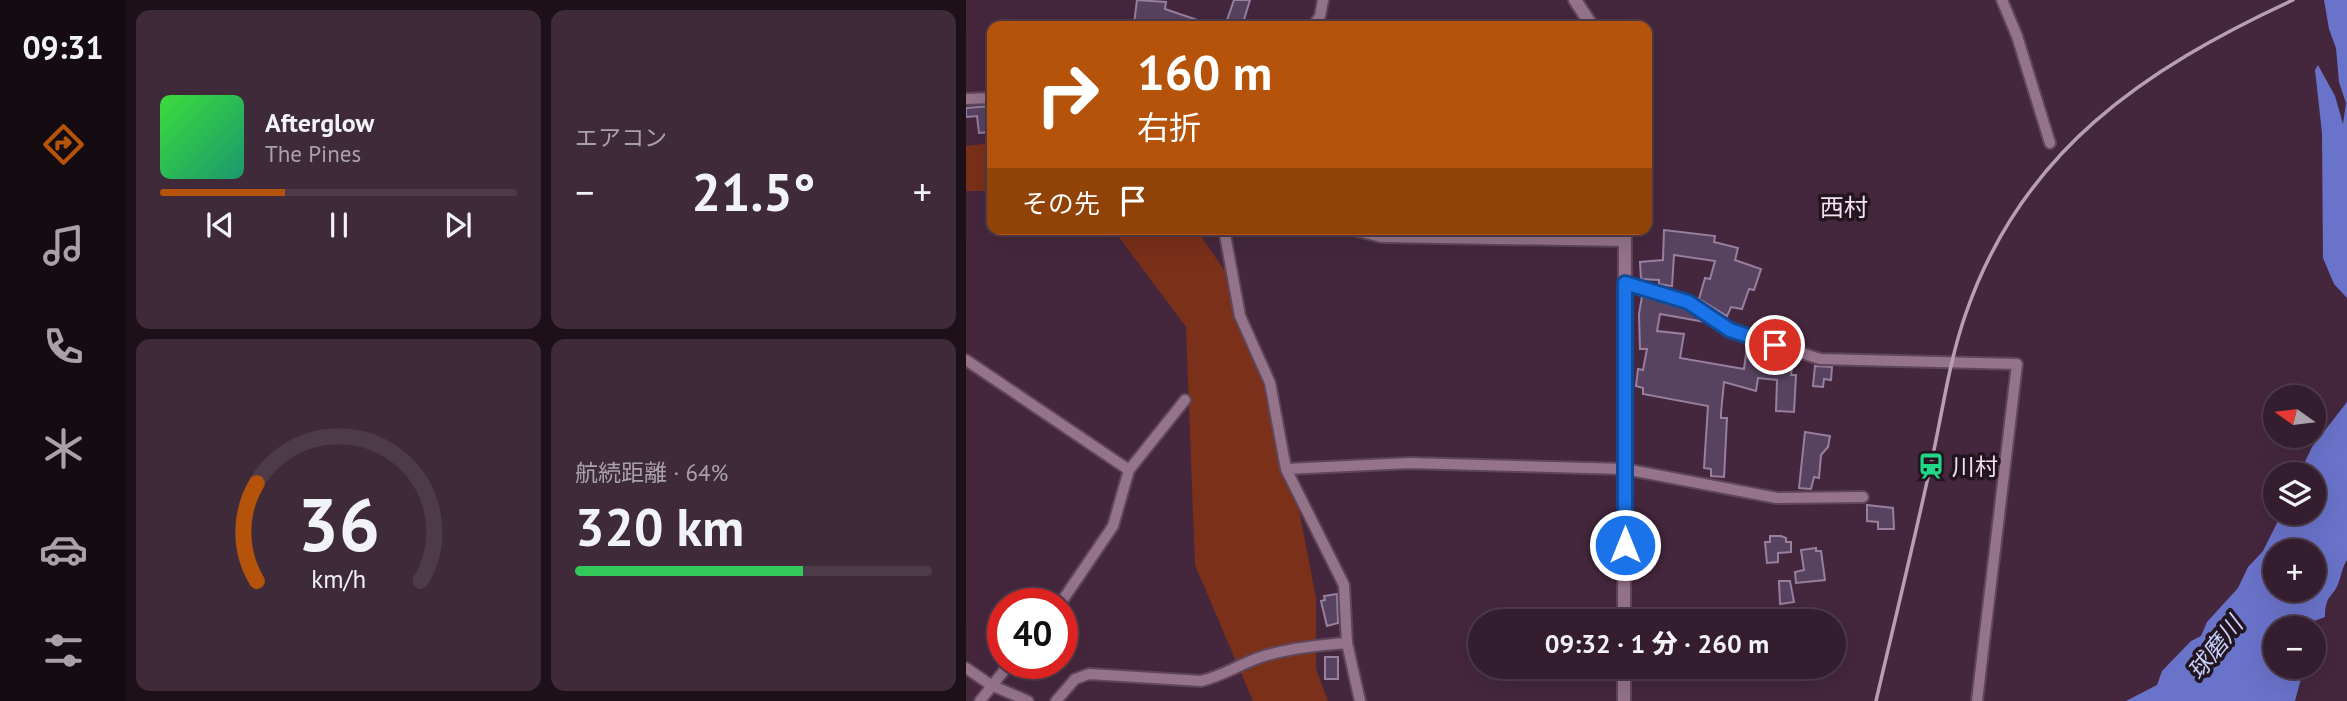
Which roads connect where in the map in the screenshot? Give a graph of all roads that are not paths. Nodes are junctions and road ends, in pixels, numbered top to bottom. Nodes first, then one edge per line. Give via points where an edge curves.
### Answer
1 (1323, 0) edge
2 (1575, 0) edge
3 (2002, 0) edge
4 (1316, 21) edge
5 (1589, 21) edge
6 (987, 98) edge
7 (966, 99) edge
8 (2050, 143) dead end
9 (1225, 235) edge
10 (1373, 235) edge
11 (1625, 235) edge
12 (1625, 283) junction
13 (966, 360) edge
14 (1185, 400) dead end
15 (1286, 469) junction
16 (1625, 469) junction
17 (1129, 470) junction
18 (1863, 497) dead end
19 (1071, 588) edge
20 (1624, 609) edge
21 (1347, 643) junction
22 (966, 668) edge
23 (996, 679) edge
24 (1624, 679) edge
25 (991, 685) junction
26 (980, 701) edge
27 (1028, 701) edge
28 (1056, 701) edge
29 (1360, 701) edge
30 (1624, 701) edge
31 (1977, 701) edge

1 - 4 street
2 - 5 street
3 - 8 street
6 - 7 street
9 - 15 street via 1240,316 1269,383
10 - 11 street
11 - 12 street
12 - 16 street
12 - 31 street via 1688,302 1730,330 1820,359 2017,364
13 - 17 street
14 - 17 street
15 - 16 street via 1410,463
15 - 21 street via 1345,585
16 - 18 street via 1777,498
16 - 20 street
17 - 19 street via 1113,526
21 - 28 street via 1300,647 1201,681 1089,674 1075,679
21 - 29 street
22 - 25 street
23 - 25 street
24 - 30 street
25 - 26 street
25 - 27 street

